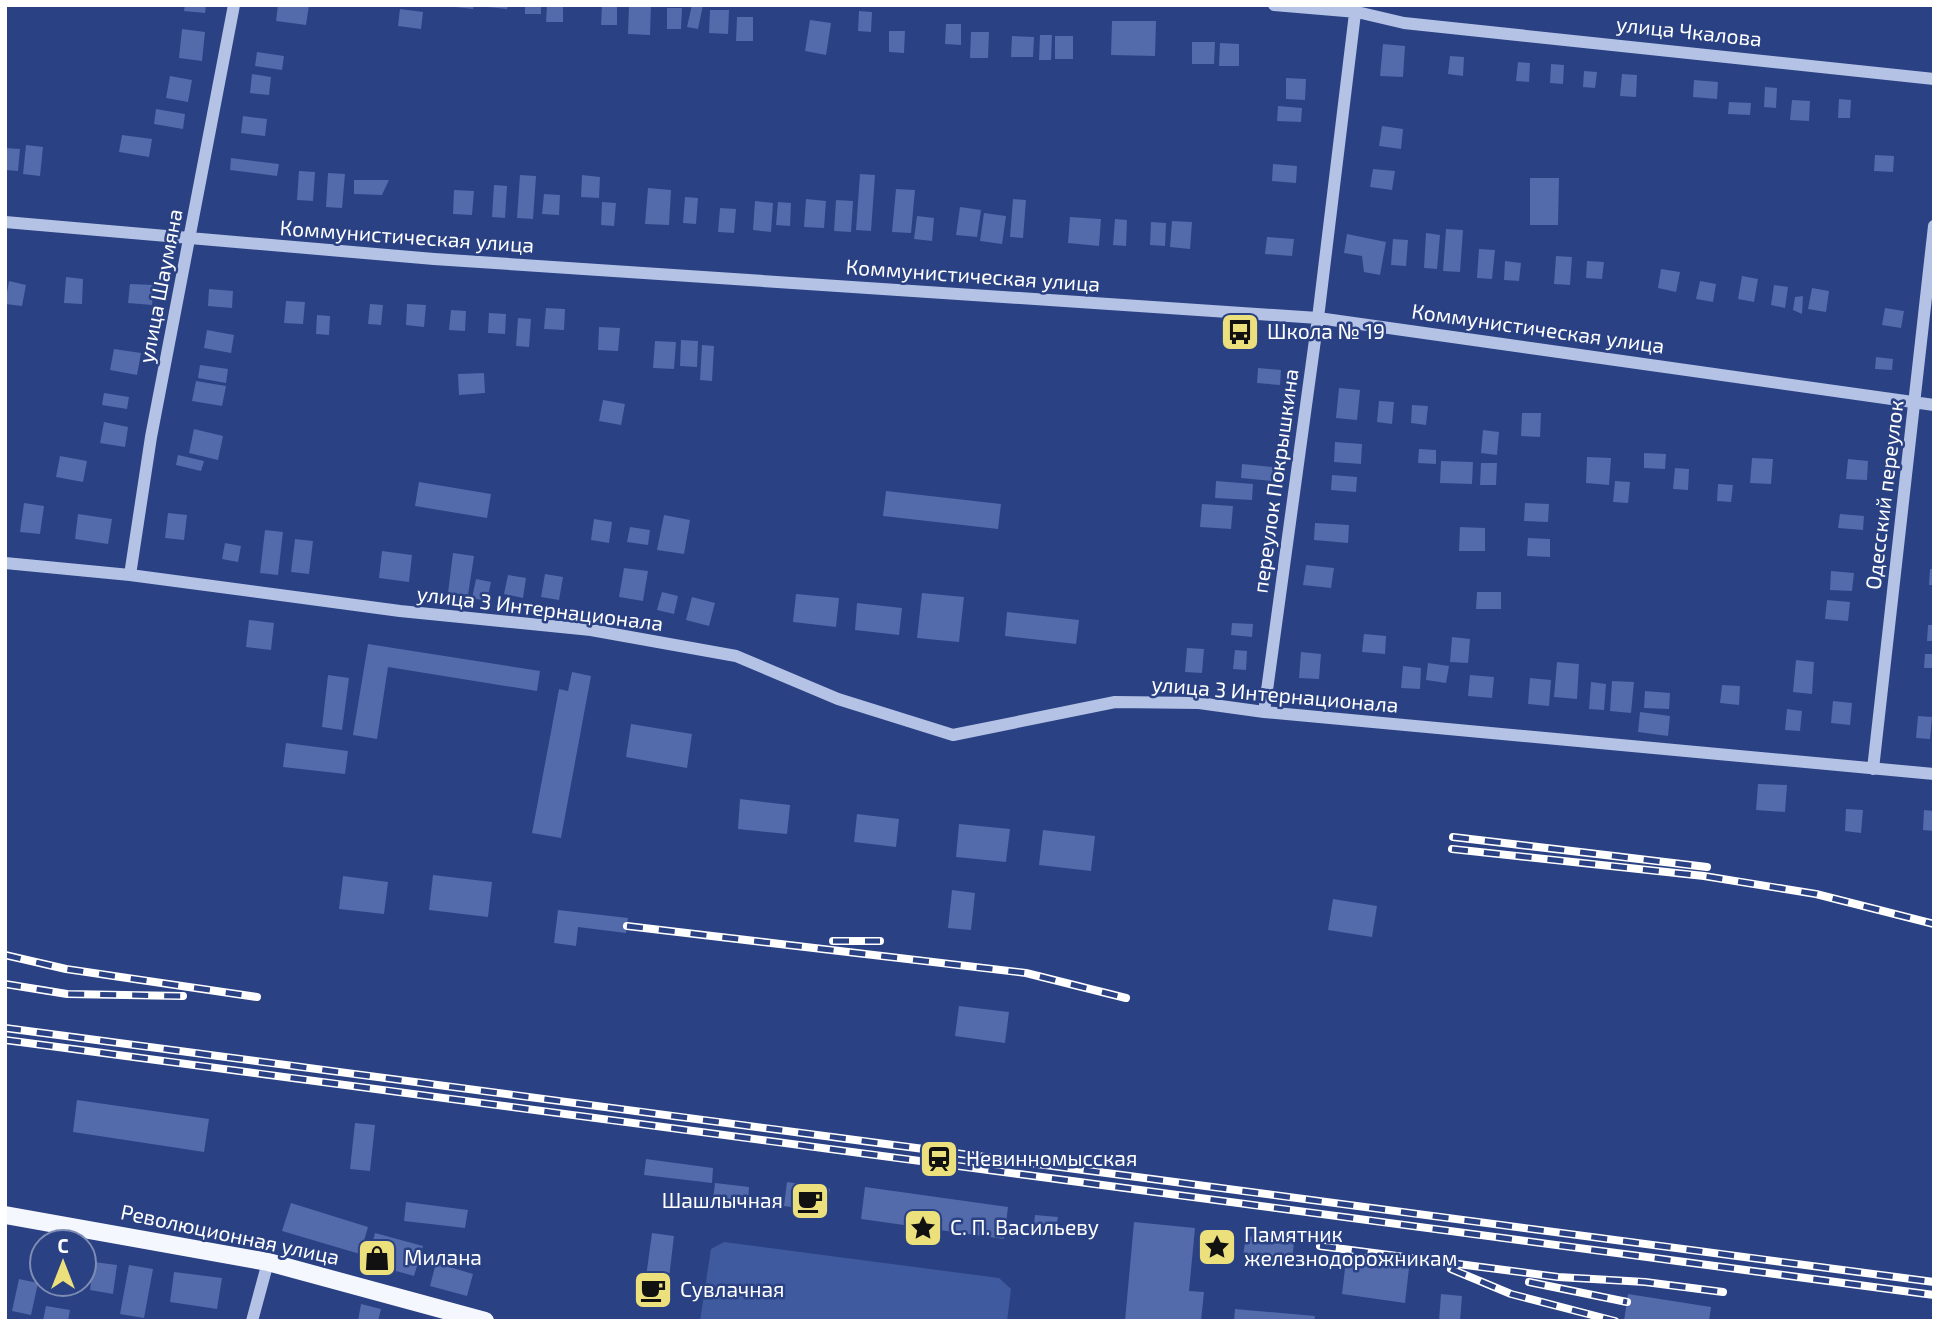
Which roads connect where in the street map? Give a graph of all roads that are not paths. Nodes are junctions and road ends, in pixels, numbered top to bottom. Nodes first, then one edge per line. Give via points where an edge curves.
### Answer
1 (234, 5) edge
2 (1274, 5) edge
3 (1356, 9) edge
4 (1934, 79) edge
5 (5, 222) edge
6 (1934, 226) edge
7 (190, 239) junction
8 (1318, 318) junction
9 (1915, 402) junction
10 (1934, 405) edge
11 (5, 563) edge
12 (130, 575) junction
13 (1264, 712) junction
14 (1873, 769) junction
15 (1934, 774) edge
16 (5, 1215) edge
17 (268, 1262) junction
18 (252, 1321) edge
19 (485, 1321) edge

1 - 7 street, улица Шаумяна
2 - 3 street, улица Чкалова
3 - 4 street, улица Чкалова via 1404,23
3 - 8 street, переулок Покрышкина
5 - 7 street, Коммунистическая улица
6 - 9 street, Одесский переулок
7 - 8 street, Коммунистическая улица
7 - 12 street, улица Шаумяна
8 - 9 street, Коммунистическая улица
8 - 13 street, переулок Покрышкина
9 - 10 street, Коммунистическая улица
9 - 14 street, Одесский переулок
11 - 12 street, улица 3 Интернационала
12 - 13 street, улица 3 Интернационала via 400,611 591,630 736,656 838,699 953,735 1115,702 1199,703
13 - 14 street, улица 3 Интернационала
14 - 15 street, улица 3 Интернационала
16 - 17 main road, Революционная улица
17 - 18 street
17 - 19 main road, Революционная улица

